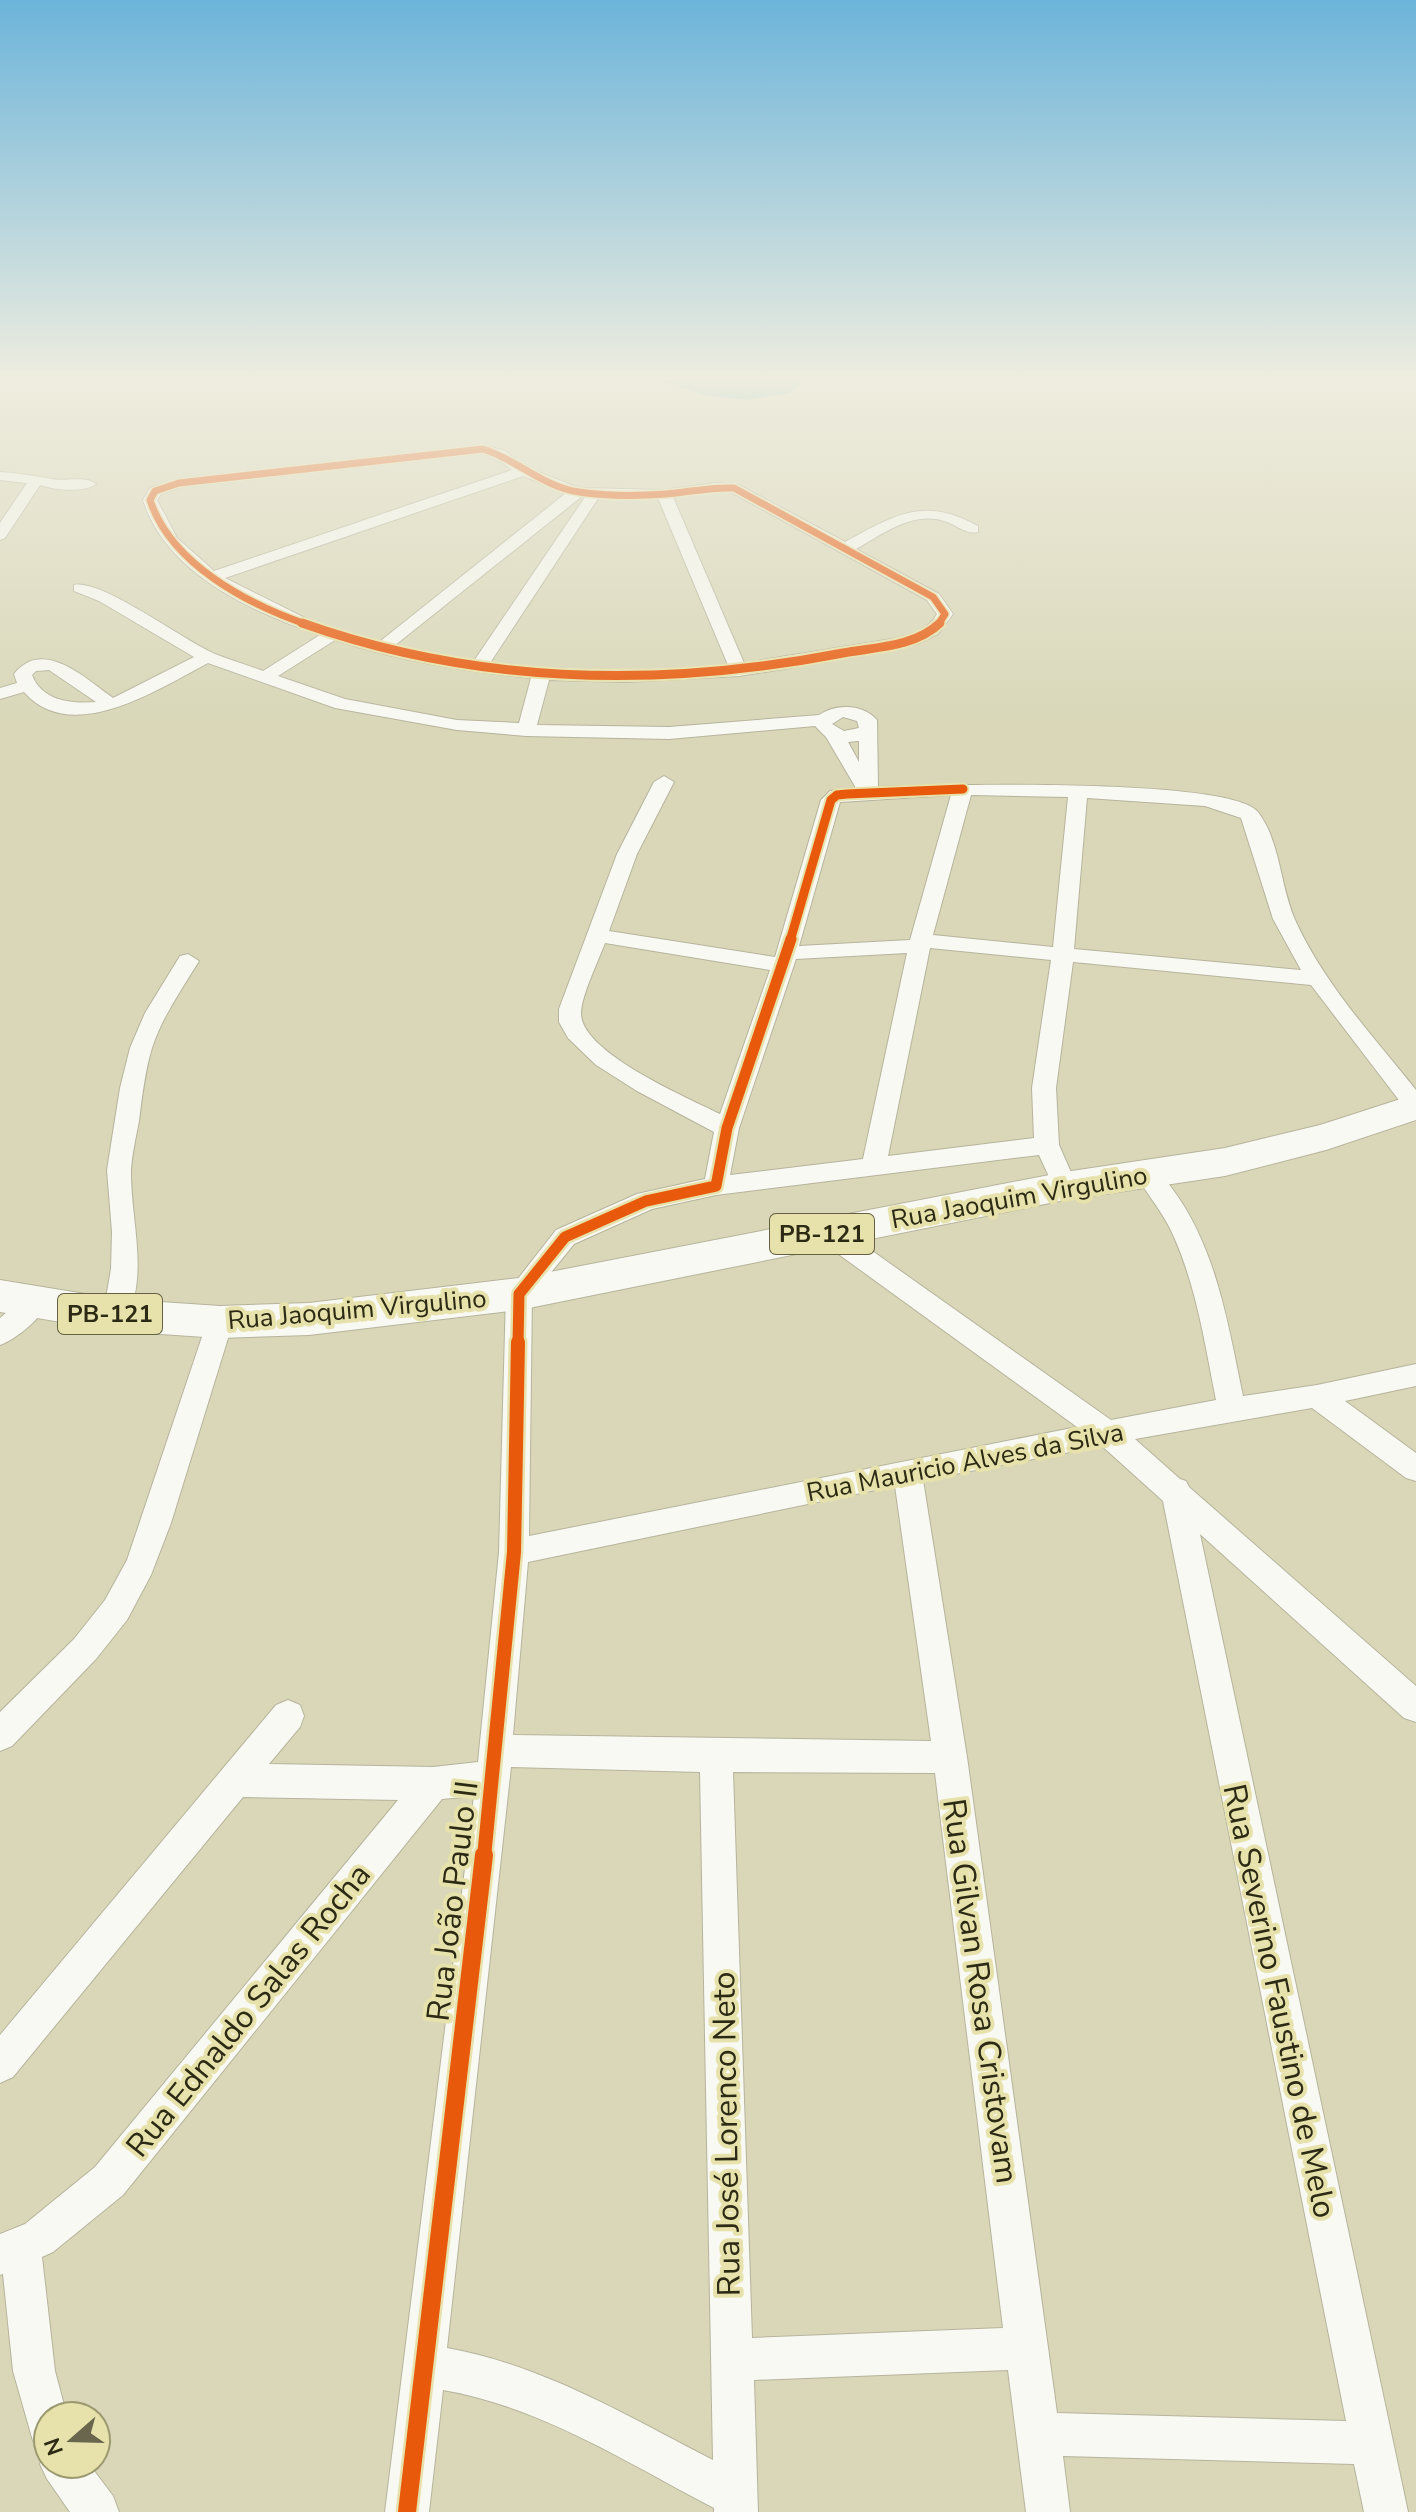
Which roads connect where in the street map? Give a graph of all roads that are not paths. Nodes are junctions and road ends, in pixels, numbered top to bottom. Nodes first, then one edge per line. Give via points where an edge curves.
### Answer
1 (27, 494) edge
2 (153, 494) edge
3 (455, 494) edge
4 (574, 494) edge
5 (594, 494) edge
6 (664, 494) edge
7 (745, 494) edge
8 (973, 529) dead end
9 (0, 535) edge
10 (844, 549) junction
11 (211, 577) junction
12 (80, 588) dead end
13 (332, 634) junction
14 (383, 647) junction
15 (207, 657) junction
16 (479, 667) junction
17 (739, 671) junction
18 (541, 675) junction
19 (263, 678) junction
20 (25, 686) junction
21 (0, 694) edge
22 (111, 704) junction
23 (829, 727) junction
24 (526, 731) junction
25 (664, 782) dead end
26 (963, 789) junction
27 (1078, 790) junction
28 (869, 794) junction
29 (596, 935) junction
30 (921, 943) junction
31 (1063, 953) junction
32 (784, 959) junction
33 (188, 961) dead end
34 (1318, 979) junction
35 (1416, 1106) edge
36 (727, 1128) junction
37 (1047, 1145) junction
38 (874, 1165) junction
39 (1147, 1173) junction
40 (716, 1186) junction
41 (1065, 1186) junction
42 (828, 1233) junction
43 (519, 1294) junction
44 (18, 1299) edge
45 (116, 1315) junction
46 (220, 1322) junction
47 (0, 1334) edge
48 (1416, 1375) edge
49 (1317, 1396) junction
50 (1232, 1409) junction
51 (1110, 1435) junction
52 (1416, 1469) edge
53 (907, 1471) junction
54 (1176, 1490) junction
55 (514, 1552) junction
56 (1416, 1707) edge
57 (288, 1716) dead end
58 (0, 1735) edge
59 (716, 1756) junction
60 (950, 1757) junction
61 (494, 1764) junction
62 (235, 1780) junction
63 (433, 1784) junction
64 (0, 2064) edge
65 (11, 2250) edge
66 (1028, 2348) junction
67 (732, 2360) junction
68 (423, 2365) junction
69 (41, 2400) edge
70 (1039, 2434) junction
71 (1371, 2443) junction
72 (74, 2480) edge
73 (736, 2504) edge
74 (97, 2512) edge
75 (407, 2512) edge
76 (1048, 2512) edge
77 (1386, 2512) edge

1 - 9 street
2 - 11 street via 150,500 163,529 181,553
3 - 11 street
4 - 14 street
5 - 16 street
6 - 17 street
7 - 10 street
8 - 10 street via 950,515 923,512
10 - 17 street via 933,597 945,614 942,623 910,639
11 - 13 street via 259,605
12 - 15 street
13 - 14 street
13 - 19 street
14 - 16 street
15 - 19 street
15 - 22 street
16 - 18 street
17 - 18 street
18 - 24 street
19 - 24 street via 341,704 457,725
20 - 21 street
20 - 22 street via 52,704
20 - 22 street via 28,667 52,664
23 - 24 street
23 - 28 street
23 - 28 street via 836,713 868,720
25 - 29 street via 627,854
26 - 27 street
26 - 28 street
26 - 30 street
27 - 31 street
27 - 34 street via 1200,800 1249,814 1283,918
28 - 32 street via 837,795 831,800
29 - 32 street
29 - 36 street via 570,1009 576,1035 609,1061
30 - 31 street
30 - 32 street
30 - 38 street
31 - 34 street
31 - 37 street via 1044,1088
32 - 36 street
33 - 45 street via 141,1048 123,1131 119,1170 124,1269
34 - 35 street
35 - 39 main road, Rua Jaoquim Virgulino / PB-121 via 1326,1137 1225,1162
36 - 40 street
37 - 38 street
37 - 41 street
38 - 40 street
39 - 41 main road, Rua Jaoquim Virgulino / PB-121
39 - 50 street via 1175,1212 1193,1250
40 - 43 street via 646,1201 565,1237
41 - 42 main road, Rua Jaoquim Virgulino / PB-121
42 - 43 main road, Rua Jaoquim Virgulino / PB-121
42 - 51 street
43 - 46 main road, Rua Jaoquim Virgulino / PB-121 via 309,1319
43 - 55 street, Rua João Paulo II
44 - 45 main road, Rua Jaoquim Virgulino / PB-121
44 - 47 street
45 - 46 main road, Rua Jaoquim Virgulino / PB-121
46 - 58 street via 140,1565 116,1610 85,1649
48 - 49 street, Rua Mauricio Alves da Silva
49 - 50 street, Rua Mauricio Alves da Silva
49 - 52 street
50 - 51 street, Rua Mauricio Alves da Silva
51 - 53 street, Rua Mauricio Alves da Silva
51 - 54 street
53 - 55 street, Rua Mauricio Alves da Silva
53 - 60 street, Rua Gilvan Rosa Cristovam
54 - 56 street
54 - 71 street, Rua Severino Faustino de Melo
55 - 61 street, Rua João Paulo II
57 - 62 street
59 - 60 street
59 - 61 street
59 - 67 street, Rua José Lorenco Neto
60 - 66 street, Rua Gilvan Rosa Cristovam
61 - 63 street
61 - 68 street, Rua João Paulo II
62 - 63 street
62 - 64 street
63 - 65 street, Rua Ednaldo Salas Rocha via 109,2181 39,2238
65 - 69 street
66 - 67 street
66 - 70 street, Rua Gilvan Rosa Cristovam
67 - 73 street, Rua José Lorenco Neto
68 - 73 street via 485,2376 544,2397
68 - 75 street, Rua João Paulo II
70 - 71 street
70 - 76 street, Rua Gilvan Rosa Cristovam
71 - 77 street, Rua Severino Faustino de Melo
72 - 74 street

